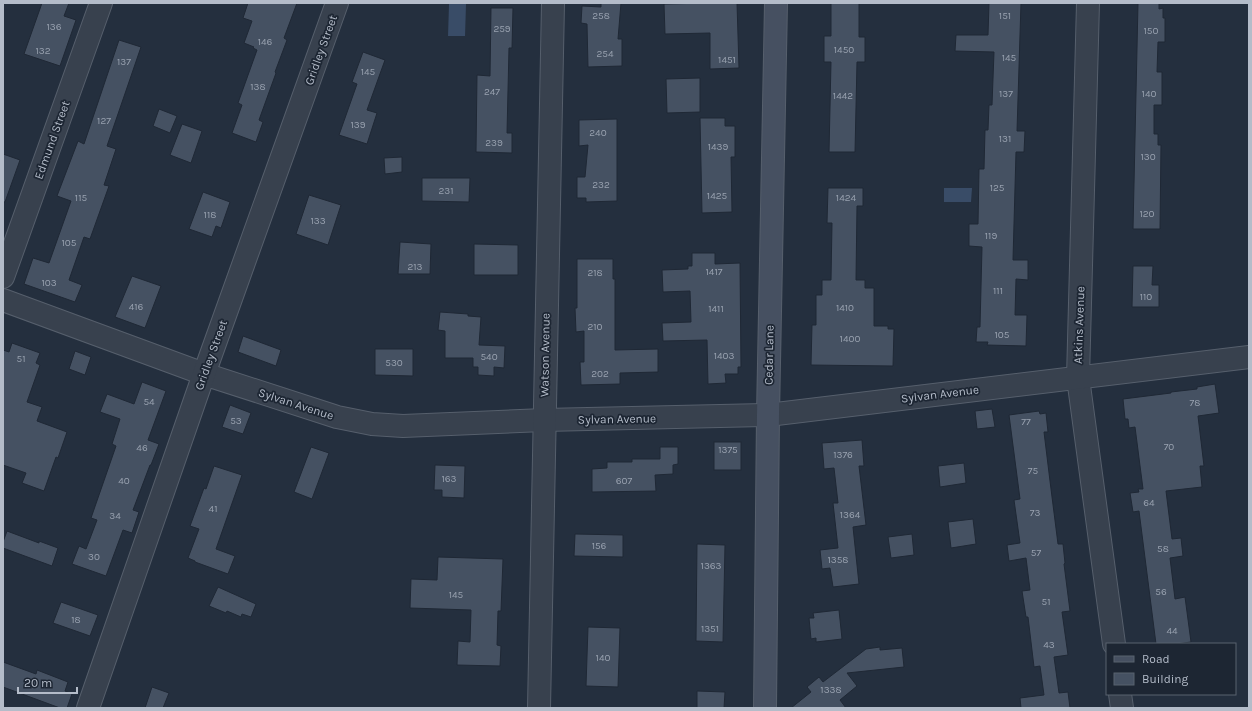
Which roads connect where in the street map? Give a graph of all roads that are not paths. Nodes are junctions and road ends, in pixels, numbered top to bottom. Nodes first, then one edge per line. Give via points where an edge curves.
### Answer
1 (101, 3) edge
2 (337, 3) edge
3 (553, 3) edge
4 (776, 3) edge
5 (1088, 3) edge
6 (3, 277) edge
7 (3, 300) edge
8 (1249, 357) edge
9 (204, 374) junction
10 (1078, 378) junction
11 (768, 415) junction
12 (544, 420) junction
13 (1114, 643) edge
14 (1120, 695) edge
15 (88, 708) edge
16 (539, 708) edge
17 (765, 708) edge
18 (1122, 708) edge

1 - 6 street, Edmund Street
2 - 9 street, Gridley Street
3 - 12 street, Watson Avenue
4 - 11 street, Cedar Lane
5 - 10 street, Atkins Avenue
7 - 9 street, Sylvan Avenue
8 - 10 street, Sylvan Avenue
9 - 12 street, Sylvan Avenue via 337,417 372,424 403,426
9 - 15 street, Gridley Street
10 - 11 street, Sylvan Avenue
10 - 13 street, Atkins Avenue
11 - 12 street, Sylvan Avenue
11 - 17 street, Cedar Lane
12 - 16 street, Watson Avenue
14 - 18 street

